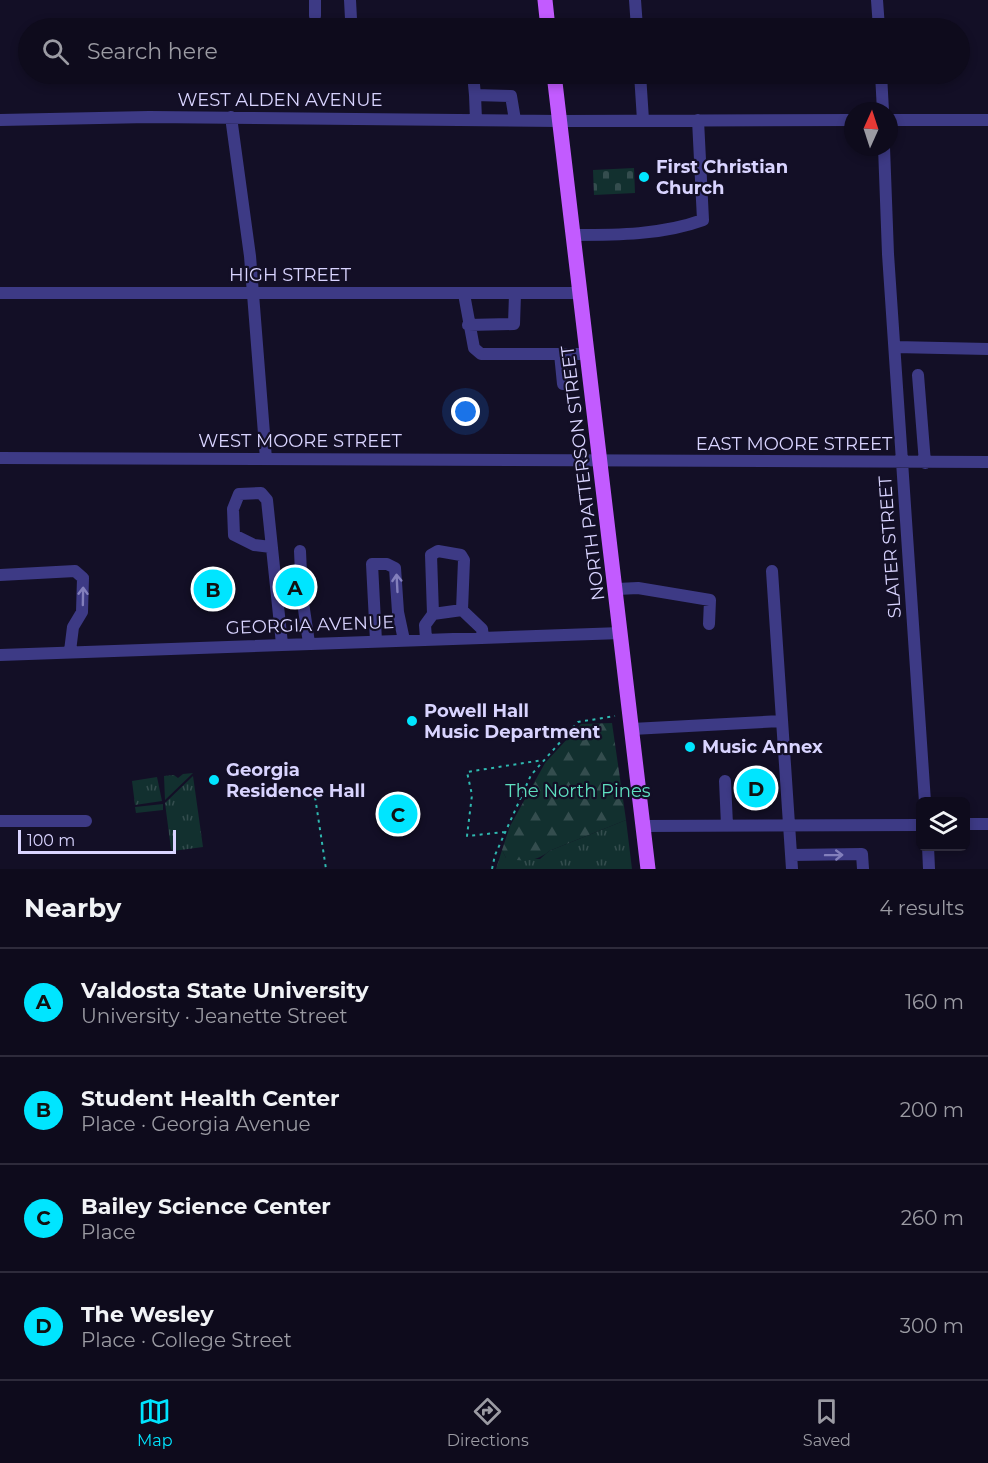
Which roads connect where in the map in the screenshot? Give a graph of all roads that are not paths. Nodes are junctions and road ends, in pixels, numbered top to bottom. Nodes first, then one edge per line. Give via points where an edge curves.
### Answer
1 (315, 0) edge
2 (350, 0) edge
3 (545, 0) edge
4 (635, 0) edge
5 (877, 0) edge
6 (315, 16) dead end
7 (351, 18) edge
8 (547, 18) edge
9 (636, 18) edge
10 (878, 18) edge
11 (474, 84) edge
12 (555, 84) edge
13 (641, 84) edge
14 (882, 84) edge
15 (475, 95) junction
16 (883, 102) edge
17 (231, 117) junction
18 (0, 120) edge
19 (476, 120) junction
20 (515, 120) junction
21 (643, 120) junction
22 (698, 120) junction
23 (844, 120) edge
24 (898, 120) edge
25 (988, 120) edge
26 (559, 121) junction
27 (884, 156) edge
28 (573, 235) junction
29 (0, 293) edge
30 (254, 293) junction
31 (580, 293) junction
32 (464, 294) junction
33 (515, 294) junction
34 (468, 325) junction
35 (895, 347) junction
36 (988, 349) edge
37 (560, 354) junction
38 (588, 354) junction
39 (918, 375) dead end
40 (563, 384) dead end
41 (0, 458) edge
42 (266, 459) junction
43 (600, 460) junction
44 (988, 462) edge
45 (902, 463) junction
46 (925, 463) junction
47 (271, 548) junction
48 (300, 551) dead end
49 (772, 570) dead end
50 (0, 575) edge
51 (617, 589) junction
52 (462, 610) junction
53 (433, 614) junction
54 (710, 624) dead end
55 (621, 633) junction
56 (483, 638) junction
57 (426, 639) junction
58 (404, 640) junction
59 (376, 641) junction
60 (309, 643) junction
61 (282, 644) junction
62 (70, 651) junction
63 (0, 655) edge
64 (781, 721) junction
65 (632, 729) junction
66 (725, 781) dead end
67 (925, 797) edge
68 (0, 821) edge
69 (86, 821) dead end
70 (970, 824) edge
71 (988, 824) edge
72 (727, 825) junction
73 (788, 825) junction
74 (916, 825) edge
75 (643, 826) junction
76 (928, 851) edge
77 (791, 855) junction
78 (648, 869) edge
79 (792, 869) edge
80 (863, 869) edge
81 (929, 869) edge

1 - 6 street
2 - 7 street
3 - 8 main road
4 - 9 street
5 - 10 street
11 - 15 street
12 - 26 main road, NORTH PATTERSON STREET
13 - 21 street
14 - 16 street
15 - 19 street
15 - 20 street via 511,96
17 - 18 street, WEST ALDEN AVENUE
17 - 19 street, WEST ALDEN AVENUE
17 - 30 street
19 - 20 street, WEST ALDEN AVENUE
20 - 26 street, WEST ALDEN AVENUE
21 - 22 street, WEST ALDEN AVENUE
21 - 26 street, WEST ALDEN AVENUE
22 - 23 street, WEST ALDEN AVENUE
22 - 28 street via 703,220 682,228
24 - 25 street
26 - 28 main road, NORTH PATTERSON STREET
27 - 35 street, SLATER STREET
28 - 31 main road, NORTH PATTERSON STREET
29 - 30 street, HIGH STREET
30 - 32 street, HIGH STREET
30 - 42 street
31 - 33 street, HIGH STREET
31 - 38 main road, NORTH PATTERSON STREET
32 - 33 street, HIGH STREET
32 - 34 street
33 - 34 street via 514,324
34 - 37 street via 474,348 481,354
35 - 36 street
35 - 45 street, SLATER STREET
37 - 38 street
37 - 40 street
38 - 43 main road, NORTH PATTERSON STREET
39 - 46 street
41 - 42 street, WEST MOORE STREET
42 - 43 street, WEST MOORE STREET
43 - 45 street, EAST MOORE STREET
43 - 51 main road, NORTH PATTERSON STREET
44 - 46 street, EAST MOORE STREET
45 - 46 street, EAST MOORE STREET
45 - 67 street, SLATER STREET
47 - 47 street via 267,500 261,493 239,494 233,509 234,535
47 - 61 street
48 - 60 street
49 - 64 street
62 -> 50 street via 73,627 82,612 80,574 75,571
51 - 54 street via 638,588 710,600
51 - 55 main road, NORTH PATTERSON STREET
52 - 53 street
52 - 53 street via 464,560 461,555 438,551 431,555
52 - 56 street via 482,629
53 - 57 street via 425,625
55 - 56 street, GEORGIA AVENUE
55 - 65 main road, NORTH PATTERSON STREET
56 - 57 street, GEORGIA AVENUE
57 - 58 street, GEORGIA AVENUE
58 - 59 street, GEORGIA AVENUE
58 -> 59 street via 395,568 380,563 372,564
59 - 60 street, GEORGIA AVENUE
60 - 61 street, GEORGIA AVENUE
61 - 62 street, GEORGIA AVENUE
62 - 63 street, GEORGIA AVENUE
64 - 65 street
64 - 73 street
65 - 75 main road, NORTH PATTERSON STREET
66 - 72 street
68 - 69 street
70 - 71 street
72 - 73 street
72 - 75 street
73 - 74 street
73 - 77 street
75 - 78 main road, NORTH PATTERSON STREET
76 - 81 street
77 - 79 street
77 -> 80 street via 862,854

